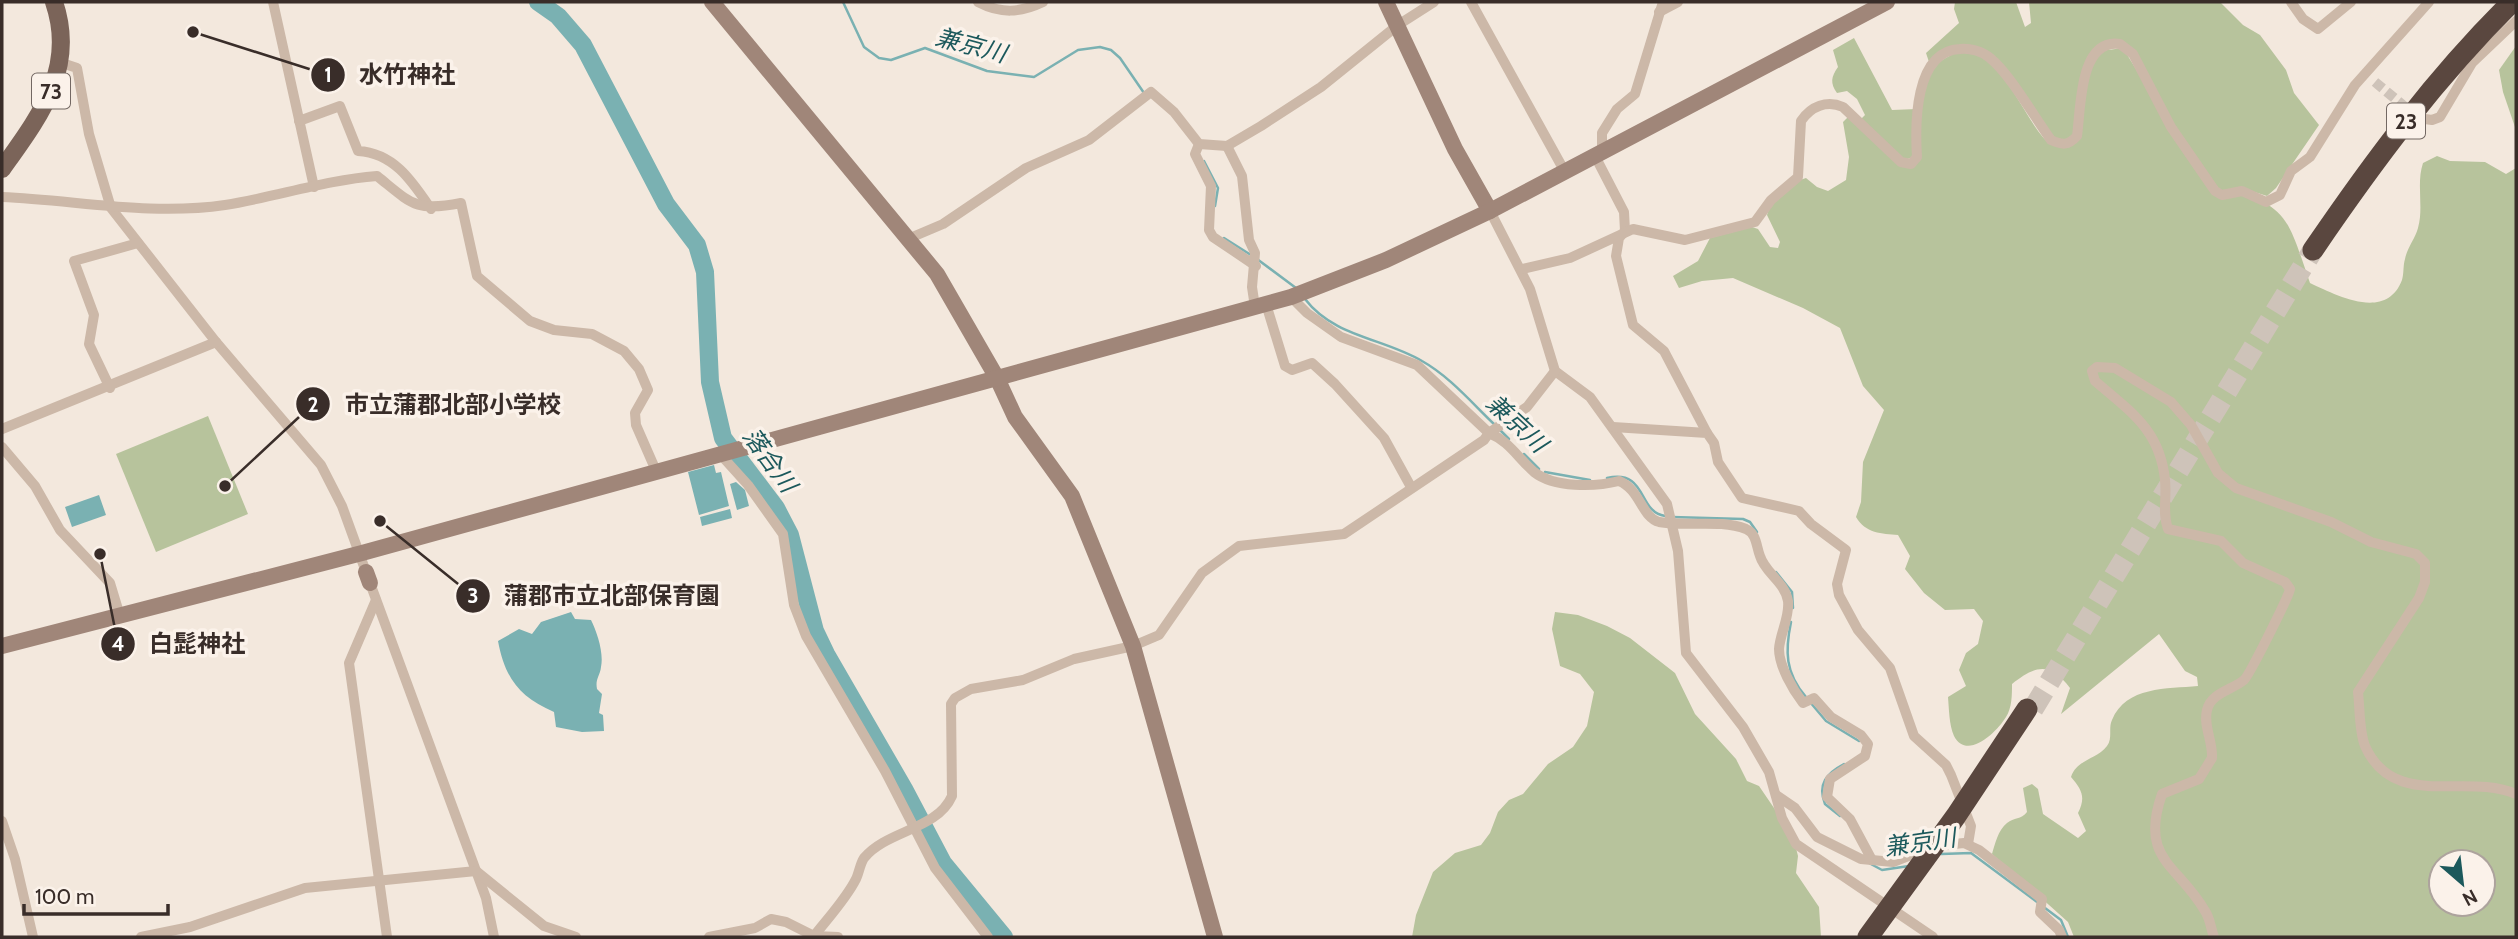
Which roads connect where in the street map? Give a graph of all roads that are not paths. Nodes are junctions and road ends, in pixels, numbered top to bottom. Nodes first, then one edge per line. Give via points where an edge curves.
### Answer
1 (54, 2) edge
2 (276, 2) edge
3 (712, 2) edge
4 (978, 2) edge
5 (1043, 2) edge
6 (1386, 2) edge
7 (1434, 2) edge
8 (1471, 2) edge
9 (1678, 2) edge
10 (1887, 2) edge
11 (2291, 2) edge
12 (2351, 2) edge
13 (2429, 2) edge
14 (2503, 2) edge
15 (2512, 2) edge
16 (1661, 7) edge
17 (2516, 21) edge
18 (1398, 25) junction
19 (62, 63) junction
20 (2368, 72) junction
21 (2375, 82) tunnel mouth
22 (2418, 117) dead end
23 (299, 121) junction
24 (1227, 146) junction
25 (1198, 148) junction
26 (1599, 154) junction
27 (2, 169) edge
28 (1565, 172) junction
29 (314, 187) junction
30 (2, 197) edge
31 (111, 208) junction
32 (431, 209) junction
33 (1490, 211) junction
34 (1625, 231) junction
35 (910, 238) junction
36 (138, 243) junction
37 (1256, 260) junction
38 (1522, 269) junction
39 (1296, 295) junction
40 (1260, 306) junction
41 (216, 342) junction
42 (1555, 371) junction
43 (997, 378) junction
44 (110, 388) junction
45 (1613, 427) junction
46 (2, 429) edge
47 (1495, 429) junction
48 (1707, 433) junction
49 (2, 447) edge
50 (721, 453) junction
51 (657, 473) junction
52 (1411, 487) junction
53 (1670, 518) junction
54 (362, 554) junction
55 (376, 600) junction
56 (120, 616) junction
57 (2, 646) edge
58 (1133, 646) junction
59 (2516, 794) edge
60 (1776, 795) junction
61 (2, 821) edge
62 (913, 827) junction
63 (1968, 844) junction
64 (1868, 859) junction
65 (477, 872) junction
66 (379, 882) junction
67 (814, 936) edge
68 (33, 937) edge
69 (141, 937) edge
70 (387, 937) edge
71 (494, 937) edge
72 (576, 937) edge
73 (709, 937) edge
74 (838, 937) edge
75 (988, 937) edge
76 (1215, 937) edge
77 (1868, 937) edge
78 (1875, 937) edge
79 (1933, 937) edge
80 (2062, 937) edge
81 (2214, 937) edge

1 - 19 main road, 73
2 - 23 street
3 - 35 street
4 - 5 street via 1016,12
6 - 18 street
7 - 18 street
8 - 28 street
9 - 16 street
10 - 26 street
11 - 12 street via 2303,19 2318,29
13 - 20 street
14 - 15 highway, 23 via 2410,104 2310,249 2417,107
16 - 26 street via 1635,94 1617,109 1602,133
17 - 22 street via 2472,62 2440,117
18 - 24 street via 1321,87
18 - 33 street via 1455,149
19 - 27 main road, 73 via 33,125
19 - 31 street via 77,68 89,134
20 - 21 street
20 - 34 street via 2310,156 2291,171 2280,195 2266,202 2251,192 2222,195 2215,191 2171,127 2133,54 2120,44 2105,44 2090,58 2077,136 2062,145 2051,140 1988,56 1970,49 1951,50 1933,61 1925,77 1916,128 1917,157 1911,164 1901,162 1843,107 1824,104 1801,121 1794,183 1771,200 1755,222 1685,240 1645,230
23 - 29 street
23 - 32 street via 340,106 358,151 387,157
24 - 25 street
24 - 37 street via 1242,176 1248,240
25 - 35 street via 1174,112 1147,96 1089,140 1026,168 943,224
25 - 37 street via 1212,191 1209,230 1213,237
26 - 28 street
26 - 34 street via 1624,212
28 - 33 street
29 - 31 street via 223,205
29 - 32 street via 343,178 377,176 412,204
30 - 31 street
31 - 36 street
32 - 51 street via 461,204 478,275 530,321 554,330 593,334 624,351 648,390 635,413 636,425
33 - 38 street
33 - 39 street
34 - 38 street via 1570,258
34 - 48 street via 1616,256 1633,326 1664,351
35 - 43 street via 937,274
36 - 41 street
36 - 44 street via 74,261 94,315 89,344
37 - 40 street via 1252,288
38 - 42 street
39 - 40 street
39 - 47 street via 1307,313 1340,337 1417,365
40 - 43 street
40 - 52 street via 1285,366 1292,370 1312,362 1335,384 1384,438
41 - 44 street
41 - 54 street via 321,465
42 - 45 street via 1590,397
42 - 47 street via 1527,407
43 - 50 street
43 - 58 street via 1015,417 1072,496
44 - 46 street
45 - 48 street
45 - 53 street via 1646,471
47 - 52 street
47 - 53 street via 1542,477 1599,486 1619,481 1634,490 1653,519
48 - 63 street via 1718,462 1742,499 1799,511 1846,550 1837,584 1839,595 1858,630 1890,668 1914,736 1946,765 1971,826
49 - 56 street via 35,486 60,530 110,583
50 - 51 street
50 - 62 street via 783,534 794,605 806,636
51 - 54 street
52 - 58 street via 1344,534 1239,546 1202,573 1159,635
53 - 60 street via 1678,551 1686,653 1743,727 1769,772
53 - 64 street via 1747,529 1754,535 1760,559 1788,600 1779,650 1794,691 1868,744 1865,756 1830,779 1827,797 1850,819
54 - 55 street
54 - 56 street
55 - 65 street
55 - 66 street via 349,663
56 - 57 street
58 - 62 street via 1074,659 1023,680 971,689 956,698 951,704 952,796 940,814
58 - 76 street
59 - 81 street via 2464,785 2404,783 2391,776 2365,745 2358,692 2426,582 2424,563 2416,554 2371,542 2331,522 2236,488 2218,473 2192,425 2171,402 2115,368 2097,367 2091,377 2150,430 2158,446 2168,529 2221,541 2243,563 2290,589 2246,679 2207,706 2212,758 2199,779 2161,794 2155,813 2158,846 2167,867 2206,912
60 - 64 street via 1795,808 1817,836
60 - 79 street via 1782,818 1803,850
61 - 68 street
62 - 67 street via 864,858 856,880
62 - 75 street via 935,868
63 - 64 street via 1934,846 1893,862
63 - 80 street via 2041,905
65 - 66 street
65 - 71 street
65 - 72 street via 544,926
66 - 69 street via 305,888 190,927
66 - 70 street
67 - 73 street via 771,919 755,928
67 - 74 street
77 - 78 highway, bridge via 2030,709 1951,833

